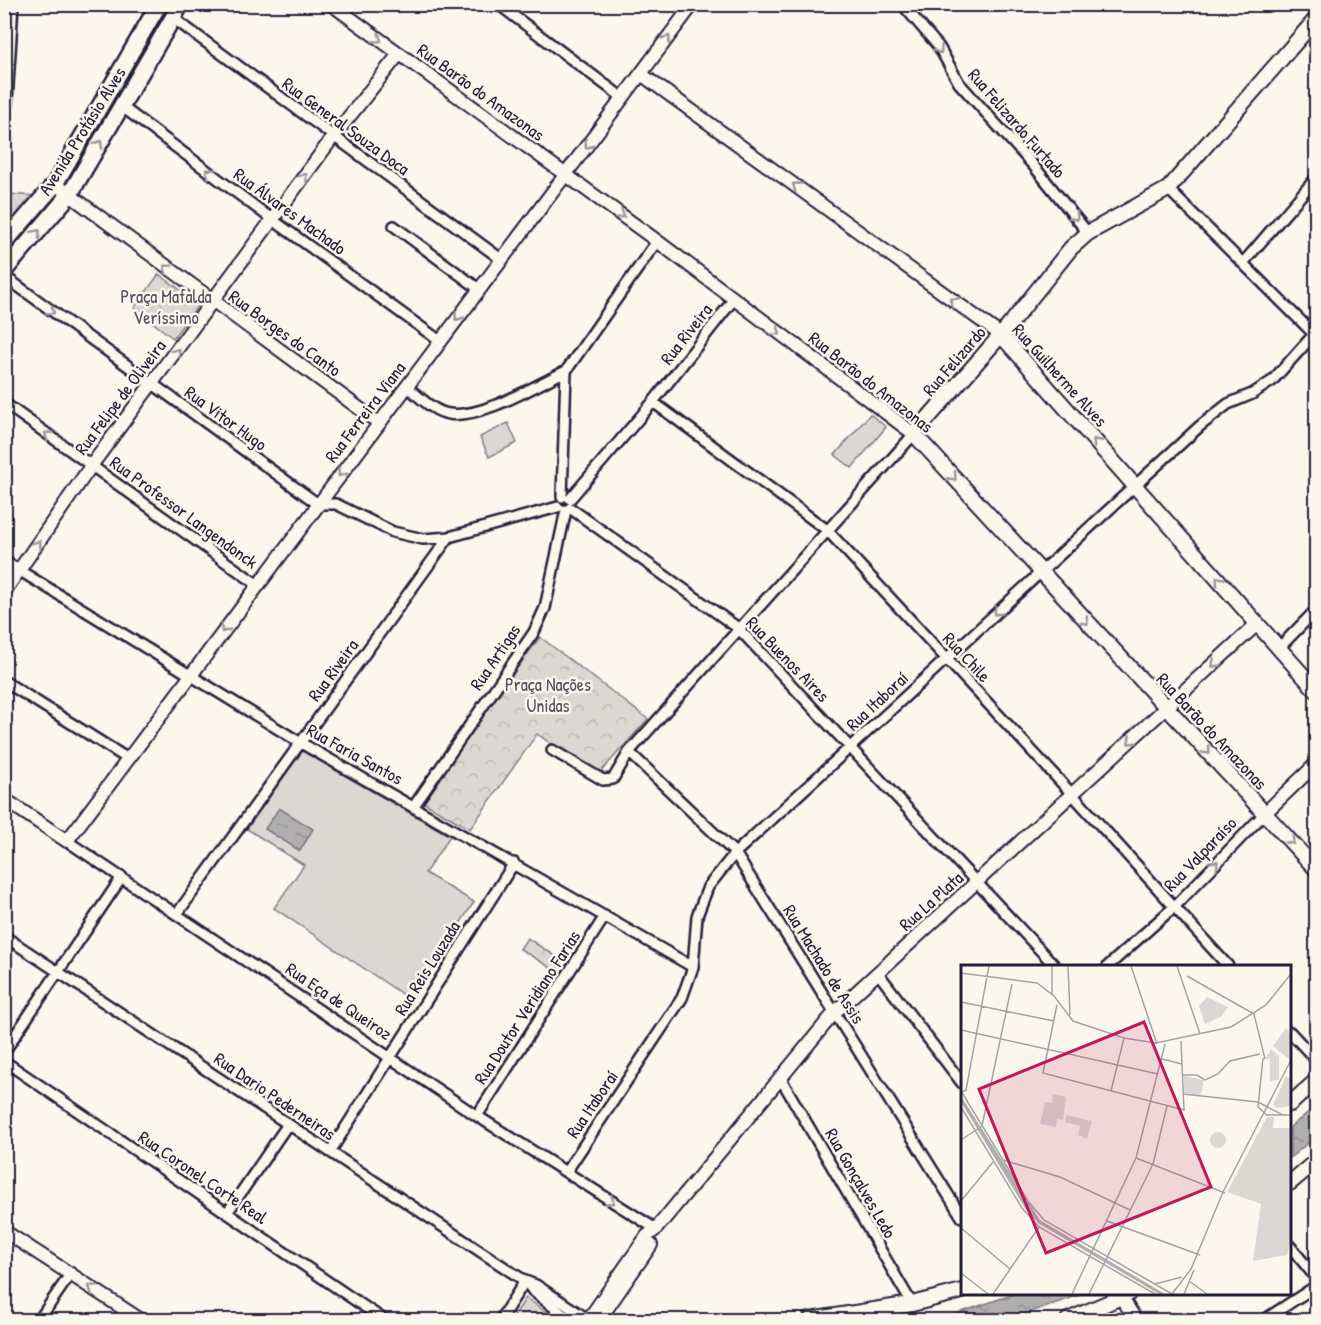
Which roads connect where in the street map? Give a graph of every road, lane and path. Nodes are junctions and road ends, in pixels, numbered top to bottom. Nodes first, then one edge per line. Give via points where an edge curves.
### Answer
1 (12, 4) edge
2 (159, 4) edge
3 (331, 4) edge
4 (498, 4) edge
5 (693, 4) edge
6 (902, 4) edge
7 (177, 11) edge
8 (1317, 19) edge
9 (399, 54) junction
10 (641, 74) junction
11 (623, 98) junction
12 (121, 106) junction
13 (333, 137) junction
14 (4, 150) edge
15 (565, 176) junction
16 (1317, 178) edge
17 (55, 184) junction
18 (1168, 189) junction
19 (70, 194) junction
20 (273, 220) junction
21 (394, 226) dead end
22 (1088, 233) junction
23 (657, 241) junction
24 (4, 243) edge
25 (501, 259) junction
26 (1243, 262) junction
27 (4, 271) edge
28 (4, 276) edge
29 (479, 289) junction
30 (734, 299) junction
31 (214, 303) junction
32 (1316, 334) edge
33 (1001, 335) junction
34 (440, 341) junction
35 (566, 370) junction
36 (152, 385) junction
37 (406, 386) junction
38 (652, 402) junction
39 (4, 403) edge
40 (379, 423) junction
41 (914, 434) junction
42 (91, 466) junction
43 (1134, 486) junction
44 (318, 504) junction
45 (565, 504) junction
46 (826, 530) junction
47 (449, 537) junction
48 (4, 561) edge
49 (19, 570) junction
50 (1040, 572) junction
51 (258, 585) junction
52 (4, 592) edge
53 (1317, 610) edge
54 (1257, 624) junction
55 (738, 628) junction
56 (1279, 648) junction
57 (947, 659) junction
58 (190, 674) junction
59 (4, 681) edge
60 (1317, 690) edge
61 (1167, 709) junction
62 (301, 743) junction
63 (850, 748) junction
64 (552, 750) dead end
65 (628, 752) junction
66 (128, 759) junction
67 (1317, 764) edge
68 (1072, 794) junction
69 (4, 800) edge
70 (414, 806) junction
71 (1265, 813) junction
72 (67, 842) junction
73 (735, 853) junction
74 (514, 862) junction
75 (1317, 869) edge
76 (122, 877) junction
77 (977, 882) junction
78 (1174, 906) junction
79 (177, 914) junction
80 (605, 916) junction
81 (4, 936) edge
82 (1054, 965) edge
83 (1109, 965) edge
84 (1227, 965) edge
85 (693, 967) junction
86 (59, 973) junction
87 (878, 973) junction
88 (835, 1012) junction
89 (1291, 1033) edge
90 (4, 1052) edge
91 (390, 1058) junction
92 (1317, 1060) edge
93 (4, 1061) edge
94 (781, 1079) junction
95 (961, 1080) edge
96 (1317, 1081) edge
97 (1291, 1103) edge
98 (477, 1116) junction
99 (288, 1124) junction
100 (330, 1152) junction
101 (1317, 1161) edge
102 (566, 1172) junction
103 (1291, 1182) edge
104 (227, 1213) junction
105 (961, 1214) edge
106 (656, 1229) junction
107 (4, 1231) edge
108 (1291, 1247) edge
109 (71, 1273) junction
110 (1317, 1278) edge
111 (526, 1282) junction
112 (1317, 1286) edge
113 (961, 1292) edge
114 (1124, 1295) edge
115 (912, 1304) junction
116 (39, 1320) edge
117 (141, 1320) edge
118 (384, 1320) edge
119 (500, 1320) edge
120 (570, 1320) edge
121 (592, 1320) edge
122 (810, 1320) edge
123 (1068, 1320) edge
124 (1136, 1320) edge
125 (1264, 1320) edge

1 - 14 street
2 - 17 main road, Avenida Protásio Alves
3 -> 9 street, Rua Barão do Amazonas
4 - 11 street
10 -> 5 street, Rua Ferreira Viana
6 -> 22 street, Rua Felizardo Furtado via 939,47 966,93 1033,165
7 - 12 main road, Avenida Protásio Alves
7 - 13 street, Rua General Souza Doca
8 - 18 main road, Rua Felizardo
9 - 13 street, Rua Felipe de Oliveira
9 - 15 street, Rua Barão do Amazonas
10 - 11 street, Rua Ferreira Viana
33 -> 10 street, Rua Guilherme Alves
11 -> 15 street, Rua Ferreira Viana
19 -> 12 main road, Avenida Protásio Alves
20 -> 12 street, Rua Álvares Machado
20 -> 13 street, Rua Felipe de Oliveira
13 - 25 street, Rua General Souza Doca
15 -> 23 street, Rua Barão do Amazonas
15 - 25 street, Rua Ferreira Viana
16 - 26 street
17 - 19 street, Rua Borges do Canto
17 - 24 main road, Avenida Protásio Alves
18 - 22 main road, Rua Felizardo
18 - 26 street
27 -> 19 main road, Avenida Protásio Alves
31 -> 19 street, Rua Borges do Canto
20 - 31 street, Rua Felipe de Oliveira
20 - 34 street, Rua Álvares Machado
21 - 29 street
22 - 33 main road, Rua Felizardo
23 - 30 street, Rua Barão do Amazonas
23 - 35 street
25 - 29 street, Rua Ferreira Viana
26 - 32 street
28 -> 36 street, Rua Vitor Hugo
29 -> 34 street, Rua Ferreira Viana
30 - 38 street, Rua Riveira
30 -> 41 street, Rua Barão do Amazonas
36 -> 31 street, Rua Felipe de Oliveira
31 - 40 street, Rua Borges do Canto
32 - 43 street, Rua Itaboraí via 1272,381 1228,404
33 - 41 main road, Rua Felizardo
43 -> 33 main road, Rua Guilherme Alves
34 - 37 street, Rua Ferreira Viana
35 - 37 street via 500,403 463,414 435,409
35 - 45 street, Rua Artigas
36 - 42 street, Rua Felipe de Oliveira
36 - 44 street, Rua Vitor Hugo
37 - 40 street, Rua Ferreira Viana
38 - 45 street, Rua Riveira
38 - 46 street, Rua Chile
42 -> 39 street, Rua Professor Langendonck
40 -> 44 street, Rua Ferreira Viana
41 - 46 street, Rua Felizardo
41 -> 50 main road, Rua Barão do Amazonas
49 -> 42 street, Rua Felipe de Oliveira
42 - 51 street, Rua Professor Langendonck
43 - 50 street, Rua Itaboraí
54 -> 43 main road, Rua Guilherme Alves
44 - 47 street, Rua Vitor Hugo via 336,504 393,532 423,539
44 - 51 street, Rua Ferreira Viana
45 - 47 street
45 - 55 street, Rua Buenos Aires
45 - 70 street, Rua Artigas via 545,608 534,632
46 - 55 street, Rua Felizardo
46 - 57 street, Rua Chile
47 - 62 street, Rua Riveira
48 - 49 street, Rua Faria Santos
49 - 52 street, Rua Felipe de Oliveira
49 - 58 street, Rua Faria Santos
50 -> 57 street, Rua Itaboraí
50 -> 61 main road, Rua Barão do Amazonas
51 -> 58 street, Rua Ferreira Viana
53 - 56 street
54 - 56 main road, Rua Guilherme Alves
54 -> 61 street, Rua La Plata
55 - 63 street, Rua Buenos Aires
55 - 65 street, Rua Felizardo
56 - 60 main road, Rua Guilherme Alves
57 - 63 street, Rua Itaboraí
57 - 68 street, Rua Chile
58 - 62 street, Rua Faria Santos
58 - 66 street, Rua Ferreira Viana
59 - 66 street
61 -> 68 street, Rua La Plata
61 -> 71 main road, Rua Barão do Amazonas
62 - 70 street, Rua Faria Santos
62 - 79 street, Rua Riveira
63 - 73 street, Rua Itaboraí
63 - 77 street, Rua Buenos Aires
64 - 65 street, Rua Felizardo via 609,782
65 - 73 street, Rua Machado de Assis
66 - 72 street, Rua Ferreira Viana
67 - 71 street, Rua Valparaíso
68 - 77 street, Rua La Plata
68 - 78 street, Rua Chile
69 - 72 street, Rua Eça de Queiroz
70 - 74 street, Rua Faria Santos
71 -> 75 main road, Rua Barão do Amazonas
78 -> 71 street, Rua Valparaíso
72 - 76 street, Rua Eça de Queiroz
73 - 85 street, Rua Itaboraí via 708,887 697,916
73 - 88 street, Rua Machado de Assis
74 - 80 street, Rua Faria Santos
74 - 91 street, Rua Reis Louzada
76 - 79 street, Rua Eça de Queiroz
76 - 86 street
77 - 82 street, Rua Buenos Aires
77 - 87 street, Rua La Plata
78 - 83 street, Rua Valparaíso
78 - 84 street, Rua Chile
79 - 91 street, Rua Eça de Queiroz
80 - 85 street, Rua Faria Santos
80 - 98 street, Rua Doutor Veridiano Farias
81 - 86 street, Rua Dario Pederneiras
85 - 102 street, Rua Itaboraí via 682,998
86 - 90 street
86 - 99 street, Rua Dario Pederneiras
87 - 88 street, Rua La Plata
87 - 95 street
88 - 94 street, Rua La Plata
88 - 105 street, Rua Machado de Assis
89 - 92 street
91 - 98 street, Rua Eça de Queiroz
91 - 100 street, Rua Reis Louzada
93 - 104 street, Rua Coronel Corte Real
94 - 106 street, Rua La Plata
94 - 115 street, Rua Gonçalves Ledo
96 - 97 main road
98 - 102 street, Rua Eça de Queiroz
99 - 100 street, Rua Dario Pederneiras
99 - 104 street
100 - 111 street, Rua Dario Pederneiras
101 - 103 main road
102 -> 106 street, Rua Eça de Queiroz
104 - 118 street, Rua Coronel Corte Real
106 - 121 street, Rua La Plata via 652,1243
107 - 109 street
108 - 110 street
109 - 116 street
117 -> 109 street
111 - 119 street
111 - 120 street, Rua Dario Pederneiras
111 - 121 street, Rua Dario Pederneiras
112 - 125 street
113 - 115 main road
114 - 123 main road
114 - 124 street
115 - 122 main road

